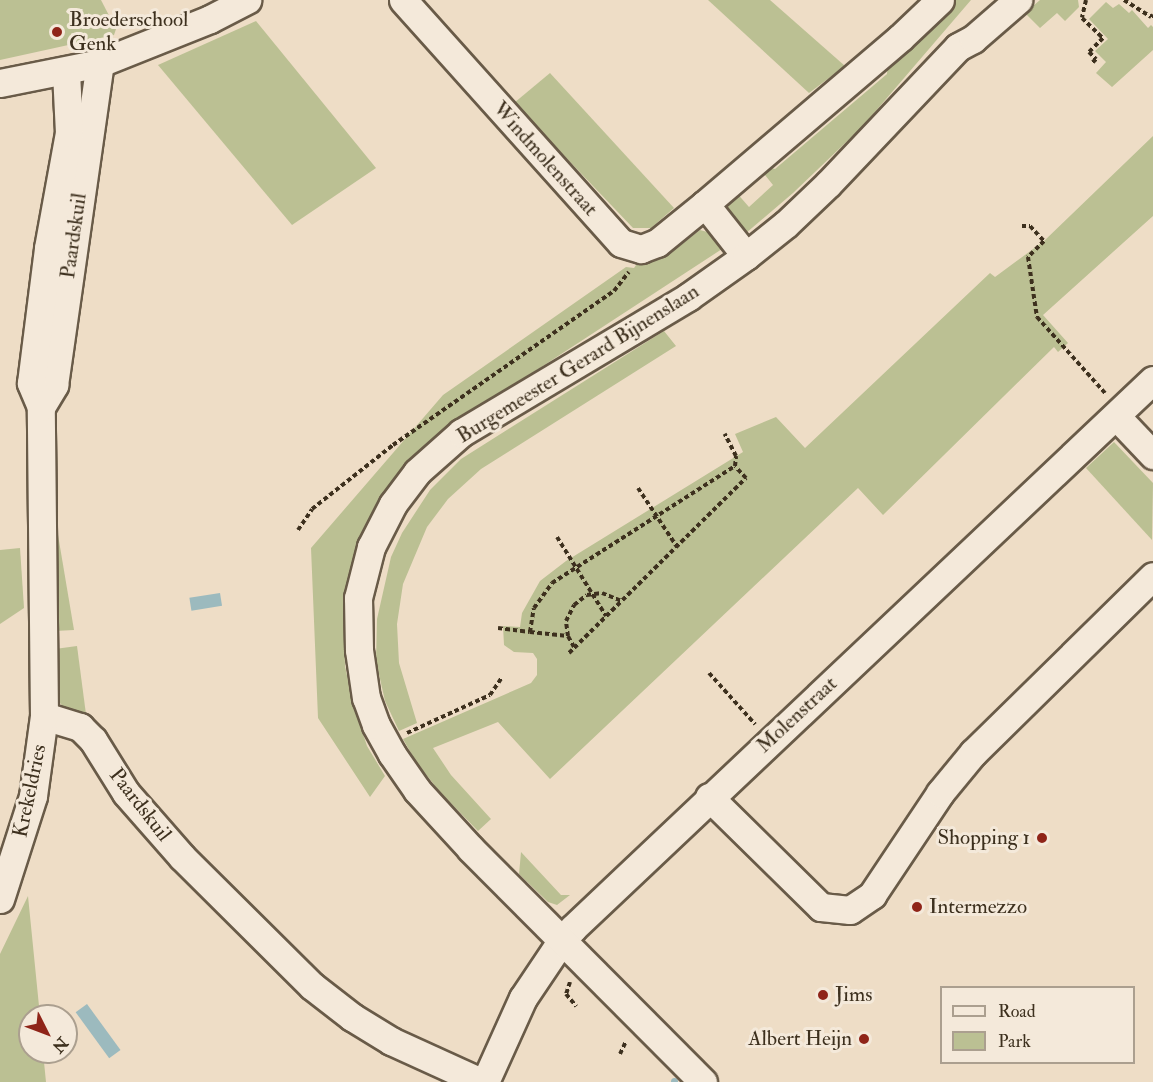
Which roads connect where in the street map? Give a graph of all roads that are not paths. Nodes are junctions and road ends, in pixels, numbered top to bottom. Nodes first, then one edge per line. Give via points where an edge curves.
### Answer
1 (247, 0) edge
2 (403, 0) edge
3 (940, 0) edge
4 (990, 0) edge
5 (1018, 0) edge
6 (958, 48) junction
7 (100, 63) junction
8 (66, 71) junction
9 (0, 83) edge
10 (705, 204) junction
11 (746, 256) junction
12 (1153, 380) edge
13 (40, 407) junction
14 (1122, 422) junction
15 (1153, 455) edge
16 (1153, 576) edge
17 (44, 716) junction
18 (709, 797) junction
19 (0, 899) edge
20 (562, 940) junction
21 (483, 1082) edge
22 (703, 1082) edge

1 - 7 street
2 - 10 street, Windmolenstraat via 621,243 641,249 657,243
3 - 10 street
4 - 6 street, Burgemeester Gerard Bijnenslaan via 967,26
5 - 6 street, Burgemeester Gerard Bijnenslaan
6 - 11 street, Burgemeester Gerard Bijnenslaan via 828,184
7 - 8 street
7 - 13 street, Paardskuil via 54,385
8 - 9 street
8 - 13 street, Paardskuil via 69,133 48,248 31,383
10 - 11 street
11 - 20 street, Burgemeester Gerard Bijnenslaan via 688,297 461,434 417,472 393,504 371,547 358,598 359,650 366,698 376,725 417,790
12 - 14 street, Molenstraat
13 - 17 street, Paardskuil
14 - 15 street
14 - 18 street, Molenstraat
16 - 18 street via 973,753 940,793 872,895 850,910 821,907
17 - 19 street, Krekeldries via 33,796
17 - 21 street, Paardskuil via 80,727 93,740 126,793 182,857 312,986 391,1041
18 - 20 street, Molenstraat
20 - 21 street, Molenstraat via 523,998
20 - 22 street, Burgemeester Gerard Bijnenslaan

